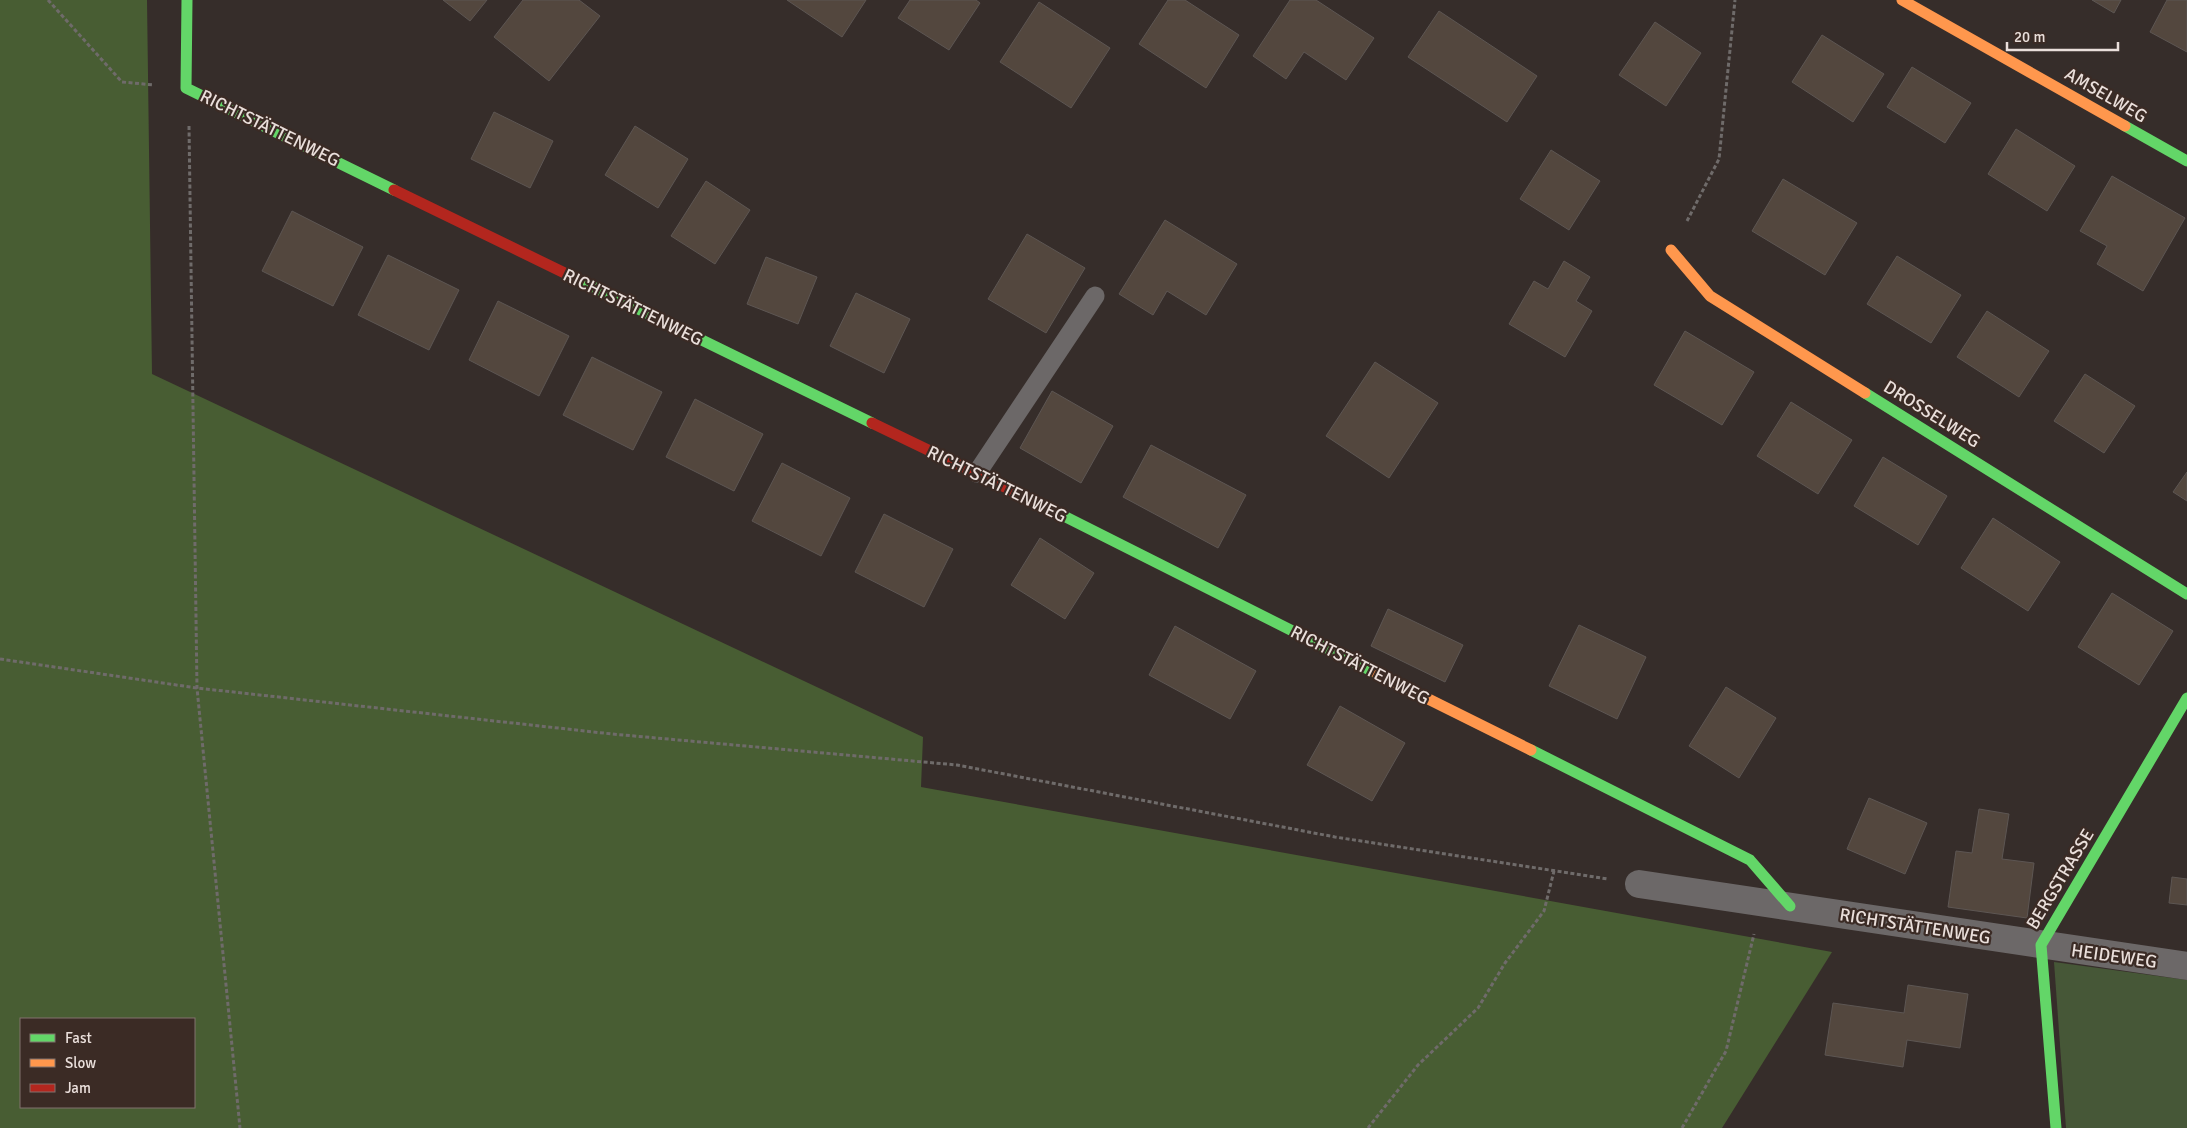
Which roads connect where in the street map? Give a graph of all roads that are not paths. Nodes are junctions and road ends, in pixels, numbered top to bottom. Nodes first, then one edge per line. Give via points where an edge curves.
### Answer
1 (187, 0) edge
2 (1902, 0) edge
3 (2187, 162) edge
4 (1671, 250) road end
5 (1095, 296) dead end
6 (977, 473) junction
7 (2187, 594) edge
8 (2187, 698) edge
9 (1639, 884) road end
10 (1790, 906) junction
11 (2041, 945) junction
12 (2187, 966) edge
13 (2056, 1128) edge

1 - 6 street, RICHTSTÄTTENWEG via 186,88
2 - 3 street, AMSELWEG
4 - 7 street, DROSSELWEG via 1710,296
5 - 6 lane
6 - 10 street, RICHTSTÄTTENWEG via 1750,860
8 - 11 street, BERGSTRASSE
9 - 10 street, RICHTSTÄTTENWEG
10 - 11 street, RICHTSTÄTTENWEG
11 - 12 street, HEIDEWEG
11 - 13 street, BERGSTRASSE

